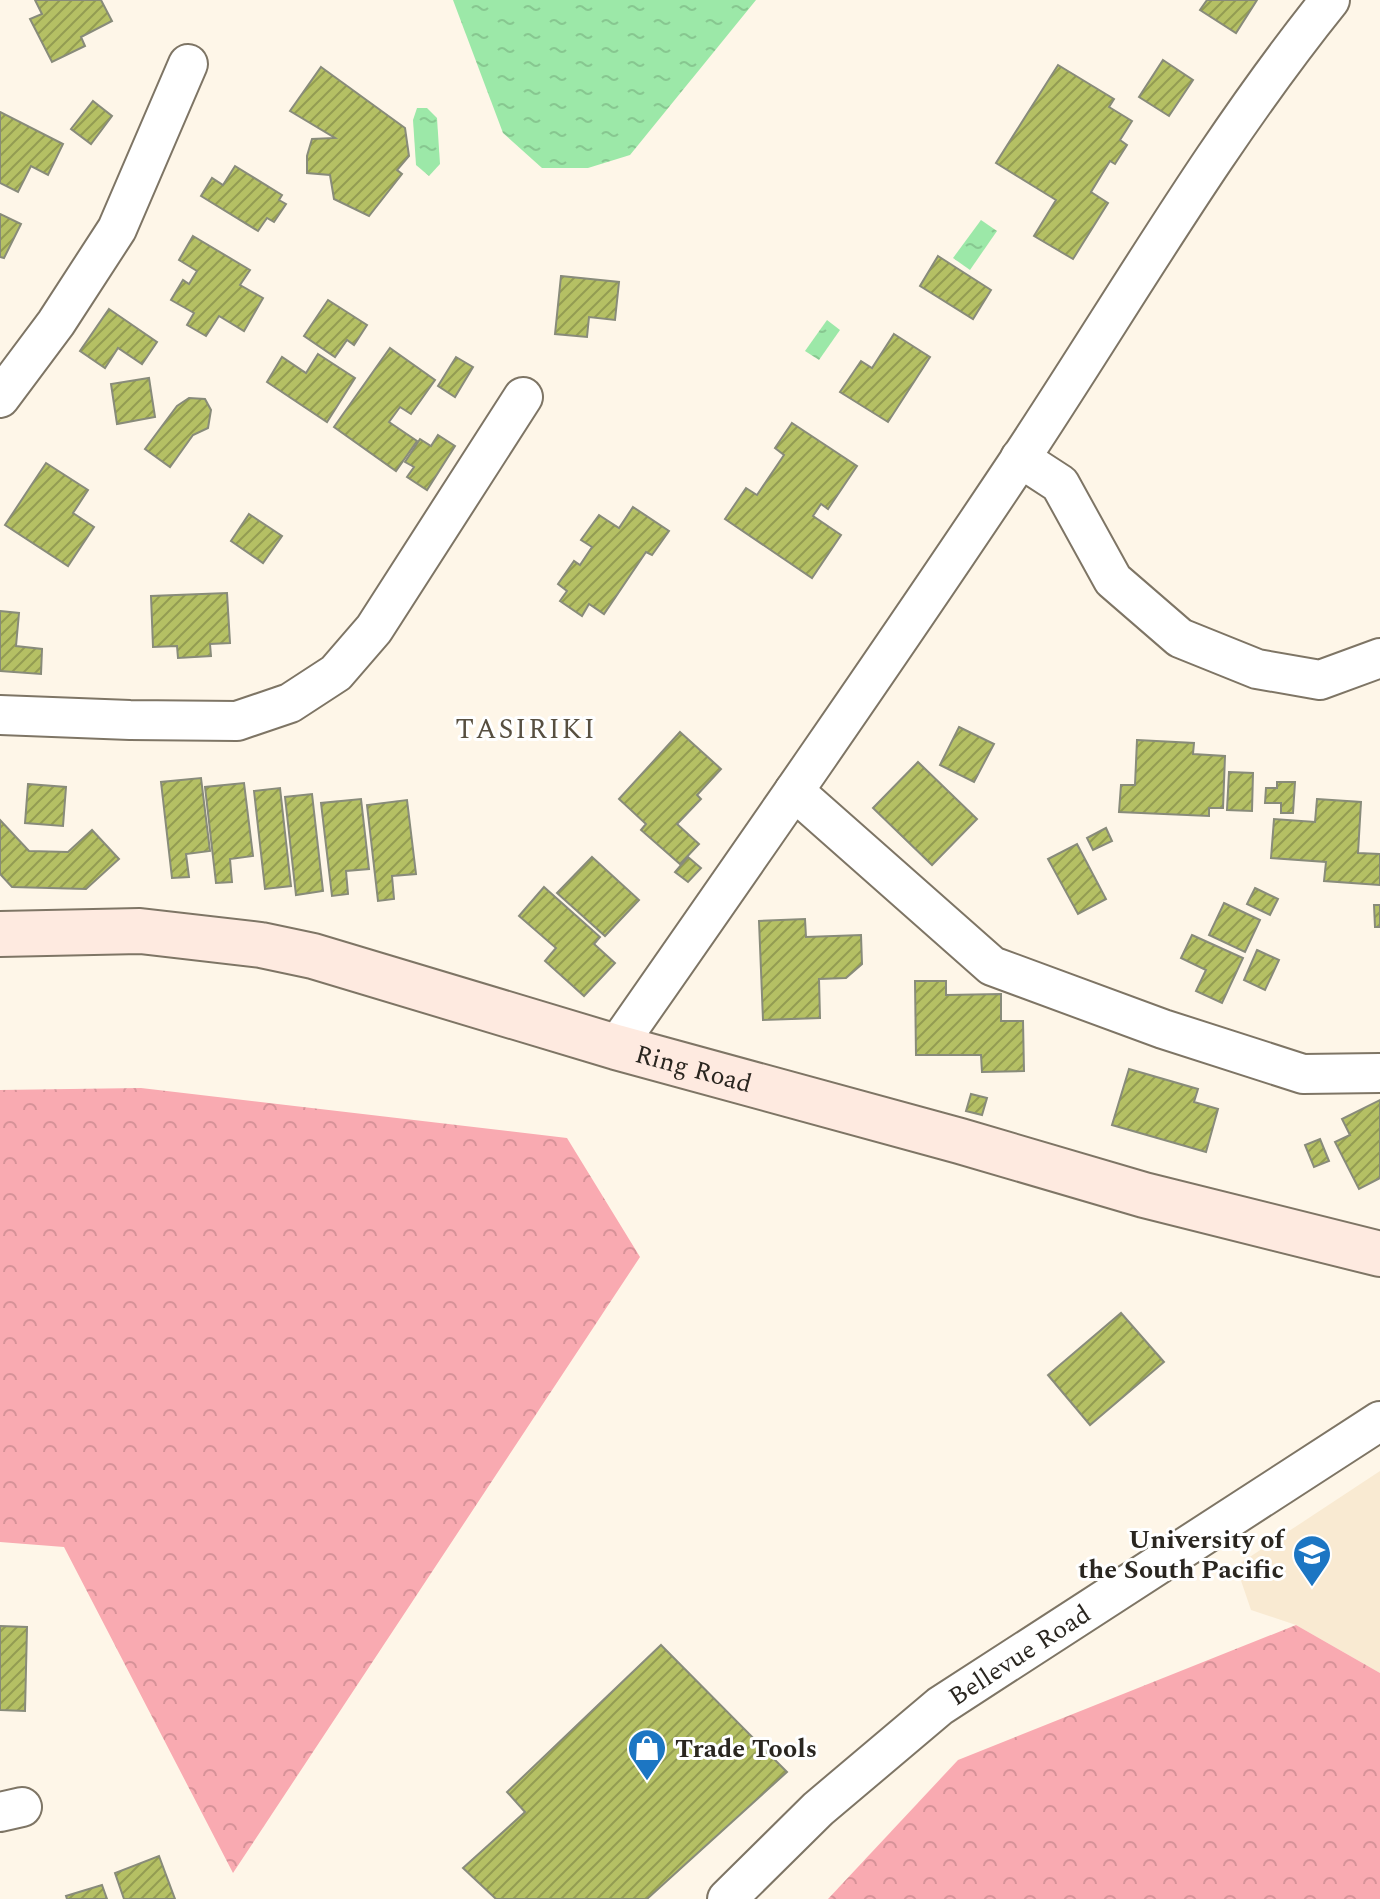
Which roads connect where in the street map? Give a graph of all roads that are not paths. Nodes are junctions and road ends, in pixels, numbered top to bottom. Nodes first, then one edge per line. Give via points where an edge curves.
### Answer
1 (1330, 0) edge
2 (188, 64) dead end
3 (523, 397) dead end
4 (0, 398) edge
5 (1020, 458) junction
6 (1380, 658) edge
7 (0, 715) edge
8 (794, 791) junction
9 (0, 934) edge
10 (616, 1047) junction
11 (1380, 1073) edge
12 (1380, 1254) edge
13 (1380, 1421) edge
14 (727, 1899) edge

1 - 5 street via 1237,124
2 - 4 street via 117,229
3 - 7 street via 374,629 336,673 290,703 237,721
5 - 6 street via 1060,484 1113,580 1180,638 1257,669 1320,680
5 - 8 street
8 - 10 street
8 - 11 street via 992,966 1303,1074
9 - 10 main road, Ring Road via 140,931 261,945
10 - 12 main road, Ring Road via 1144,1195
13 - 14 street, Bellevue Road via 940,1706 818,1809

